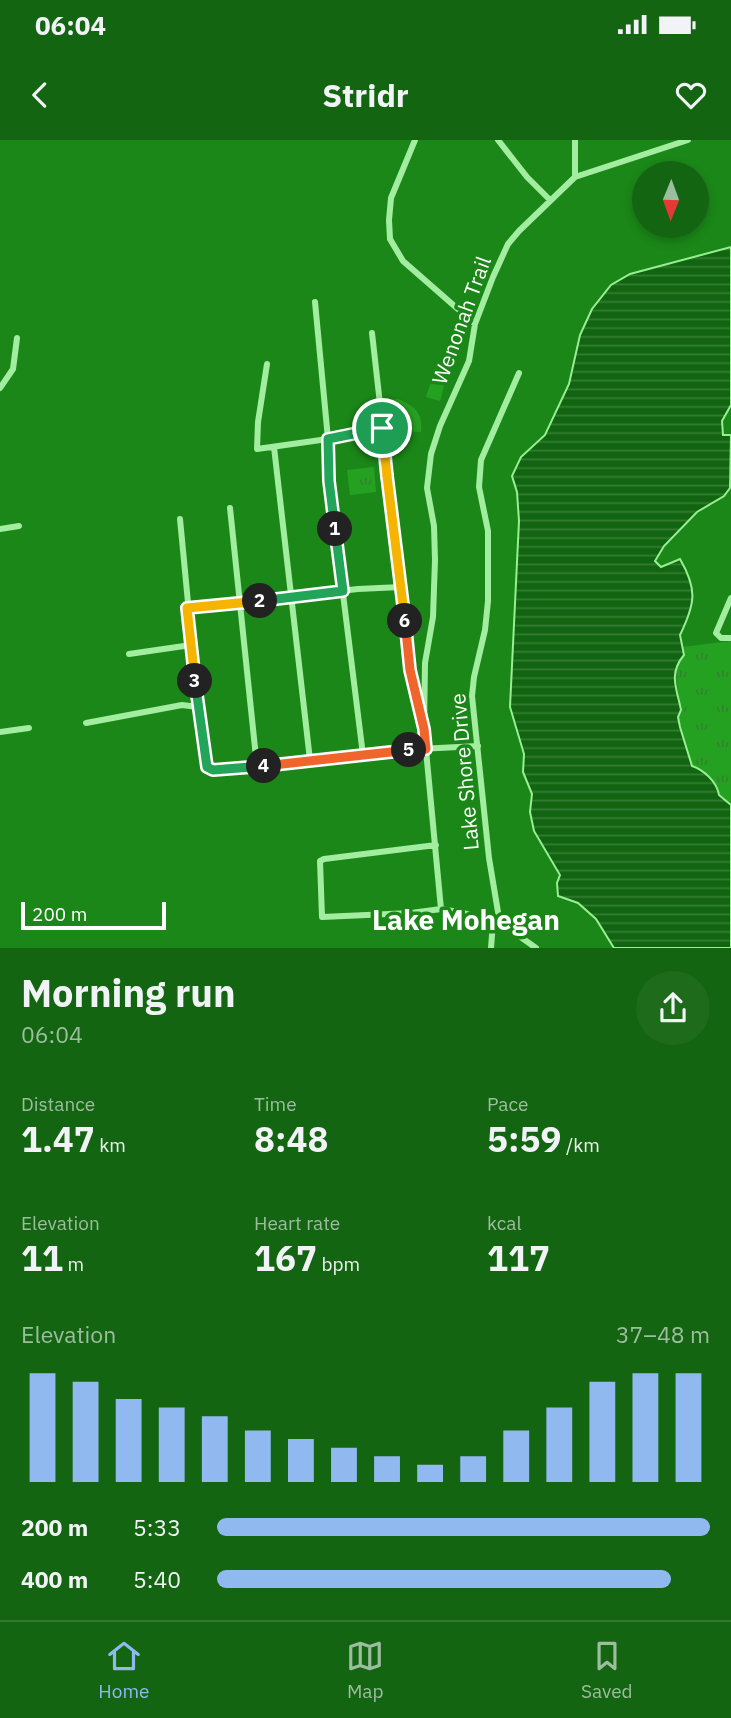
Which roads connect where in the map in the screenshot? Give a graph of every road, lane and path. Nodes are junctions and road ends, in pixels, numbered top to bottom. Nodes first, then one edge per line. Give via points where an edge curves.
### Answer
1 (415, 140) edge
2 (498, 140) edge
3 (575, 140) edge
4 (688, 140) edge
5 (575, 177) junction
6 (550, 200) junction
7 (315, 302) dead end
8 (475, 324) junction
9 (372, 333) dead end
10 (18, 338) dead end
11 (267, 365) dead end
12 (519, 373) dead end
13 (0, 387) edge
14 (382, 428) junction
15 (328, 439) junction
16 (274, 447) junction
17 (230, 508) dead end
18 (180, 519) dead end
19 (19, 526) dead end
20 (0, 529) edge
21 (401, 587) junction
22 (343, 591) junction
23 (292, 598) junction
24 (731, 598) edge
25 (240, 603) junction
26 (187, 608) junction
27 (731, 638) edge
28 (191, 645) junction
29 (130, 654) dead end
30 (198, 708) junction
31 (86, 723) dead end
32 (29, 728) dead end
33 (424, 729) junction
34 (0, 732) edge
35 (478, 746) junction
36 (426, 749) junction
37 (363, 755) junction
38 (310, 760) junction
39 (257, 767) junction
40 (436, 845) junction
41 (441, 909) junction
42 (496, 923) junction
43 (491, 948) edge
44 (536, 948) edge

1 - 8 street via 391,198 390,239 402,261
2 - 6 street
3 - 5 street
4 - 5 street, Wenonah Trail
5 - 6 street, Wenonah Trail
6 - 8 street, Wenonah Trail via 509,244
7 - 15 street
8 - 33 street, Wenonah Trail via 469,361 431,454 427,488 435,560
9 - 14 street
10 - 13 street via 13,369
11 - 16 street via 257,449
12 - 35 street, Lake Shore Drive via 481,460 488,601 472,689
14 - 15 street
14 - 21 street
15 - 16 street
15 - 22 street
16 - 23 street
17 - 25 street
18 - 26 street
19 - 20 street
21 - 22 street
21 - 33 street via 410,670
22 - 23 street
22 - 37 street
23 - 25 street
23 - 38 street
24 - 27 street via 716,633
25 - 26 street
25 - 39 street
26 - 28 street
28 - 29 street
28 - 30 street
30 - 31 street via 182,705
30 - 39 street via 207,767
32 - 34 street
33 - 36 street, Wenonah Trail
35 - 36 street
35 - 42 street, Lake Shore Drive
36 - 37 street
36 - 40 street, Wenonah Trail
37 - 38 street
38 - 39 street
40 - 41 street, Wenonah Trail
40 - 41 street via 320,861 323,917
41 - 42 street
42 - 43 street, Lake Shore Drive
42 - 44 street

